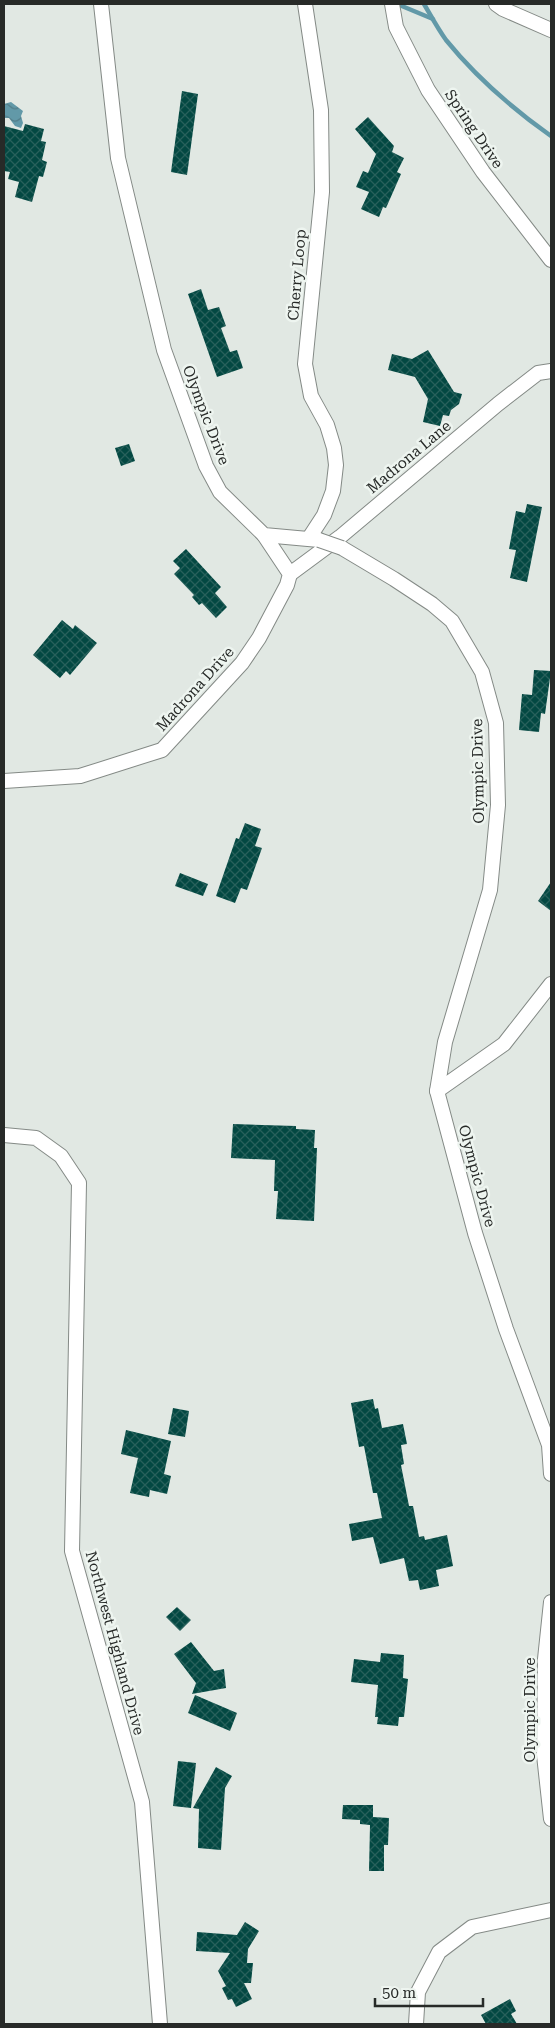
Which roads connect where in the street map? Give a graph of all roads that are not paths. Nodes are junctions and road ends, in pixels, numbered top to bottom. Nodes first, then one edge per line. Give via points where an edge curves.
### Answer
1 (100, 4) edge
2 (305, 4) edge
3 (392, 4) edge
4 (496, 4) edge
5 (551, 30) edge
6 (551, 260) edge
7 (551, 371) edge
8 (264, 535) junction
9 (314, 539) junction
10 (290, 574) junction
11 (4, 781) edge
12 (551, 984) edge
13 (437, 1091) junction
14 (4, 1135) edge
15 (551, 1474) edge
16 (551, 1602) edge
17 (551, 1819) edge
18 (551, 1910) edge
19 (160, 2024) edge
20 (416, 2024) edge

1 - 8 street, Olympic Drive via 118,158 164,350 206,466 220,492
2 - 9 street, Cherry Loop via 322,110 322,192 305,364 311,396 328,425 336,465 333,491
3 - 6 street, Spring Drive via 396,27 428,90 483,172
4 - 5 street
7 - 10 street, Madrona Lane via 538,373 498,404 340,537
8 - 9 street, Olympic Drive
8 - 10 street
9 - 13 street, Olympic Drive, bridge via 342,548 432,604 452,621 482,672 496,723 498,805 490,890 445,1042
10 - 11 street, Madrona Drive via 259,638 242,664 162,750 80,776
12 - 13 street via 504,1044
13 - 15 street, Olympic Drive via 475,1233 549,1445
14 - 19 street, Northwest Highland Drive via 36,1138 61,1156 79,1183 72,1551 142,1802
16 - 17 street, Olympic Drive via 545,1659 544,1755
18 - 20 street via 472,1927 439,1952 418,1992

